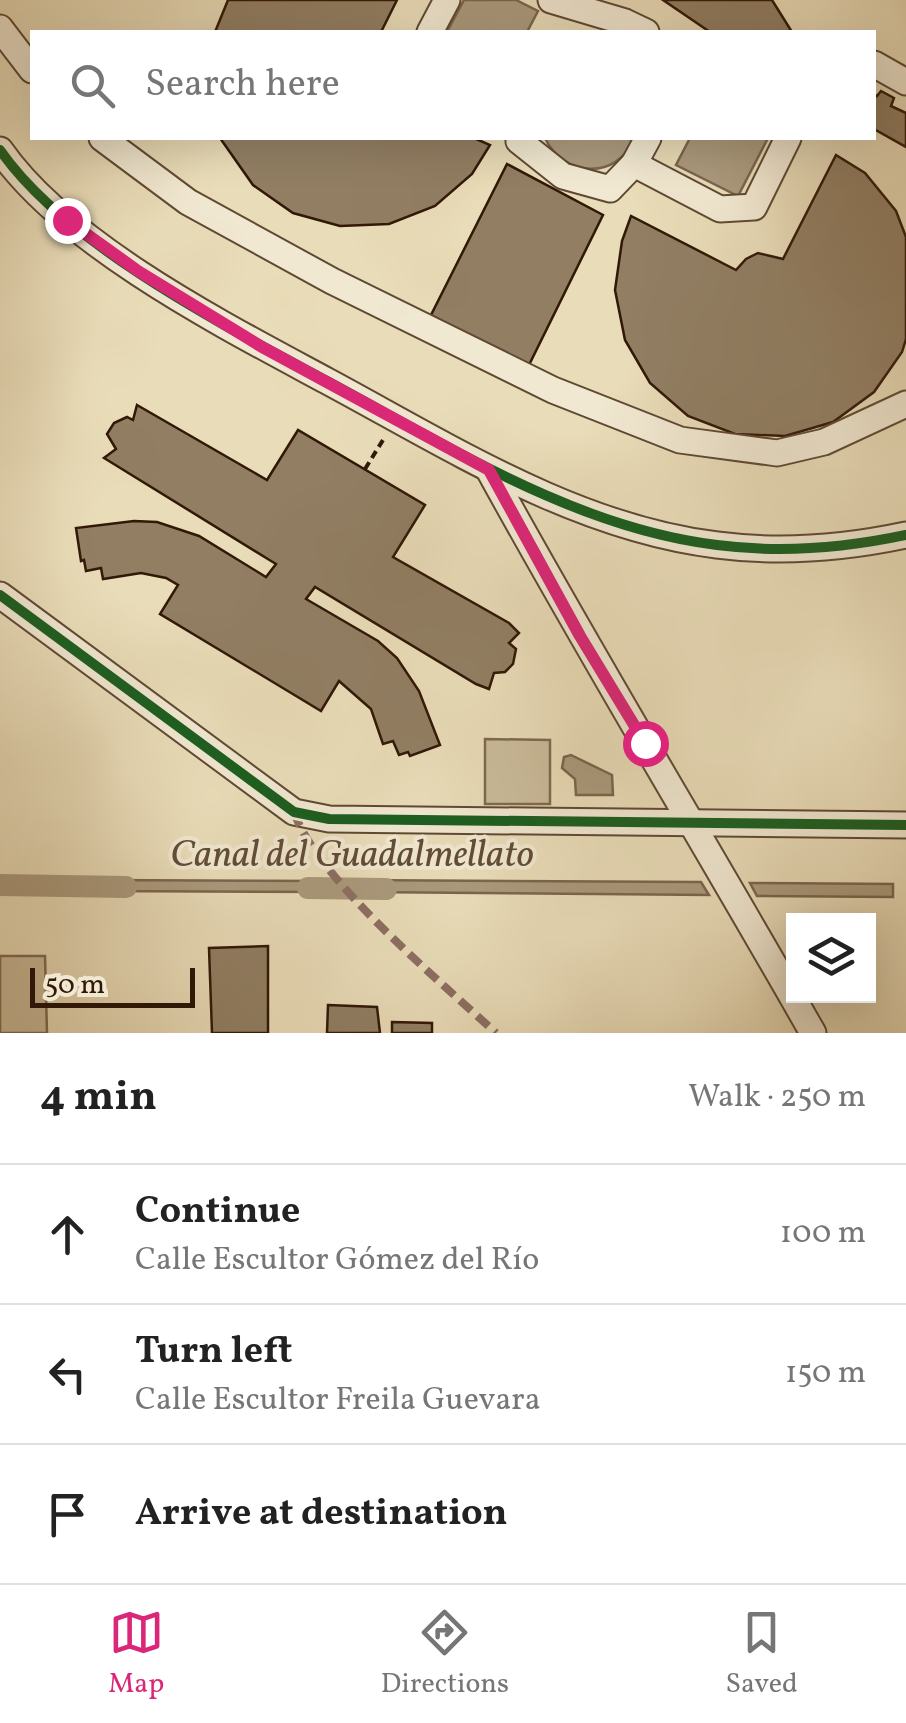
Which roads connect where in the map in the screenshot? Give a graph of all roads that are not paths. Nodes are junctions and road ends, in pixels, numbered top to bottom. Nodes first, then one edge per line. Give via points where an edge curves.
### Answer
1 (447, 0) edge
2 (551, 0) edge
3 (574, 21) edge
4 (0, 28) edge
5 (431, 30) edge
6 (642, 30) edge
7 (876, 65) edge
8 (30, 67) edge
9 (906, 82) edge
10 (105, 140) edge
11 (520, 140) edge
12 (647, 140) edge
13 (787, 140) edge
14 (0, 150) edge
15 (634, 164) junction
16 (906, 404) edge
17 (489, 470) junction
18 (906, 535) edge
19 (0, 595) edge
20 (694, 824) junction
21 (906, 824) edge
22 (814, 1033) edge

1 - 5 street
2 - 3 street
3 - 6 street via 625,22
4 - 8 street
7 - 9 street
10 - 16 street via 188,202 332,281 553,390 680,440 776,453 824,442
11 - 15 street via 563,176 610,189
12 - 15 street
13 - 15 street via 754,206 720,209
14 - 17 street via 67,220 138,271
17 - 18 street via 598,515 717,546 792,549
17 - 20 street
19 - 20 street via 294,812 328,819
20 - 21 street
20 - 22 street

